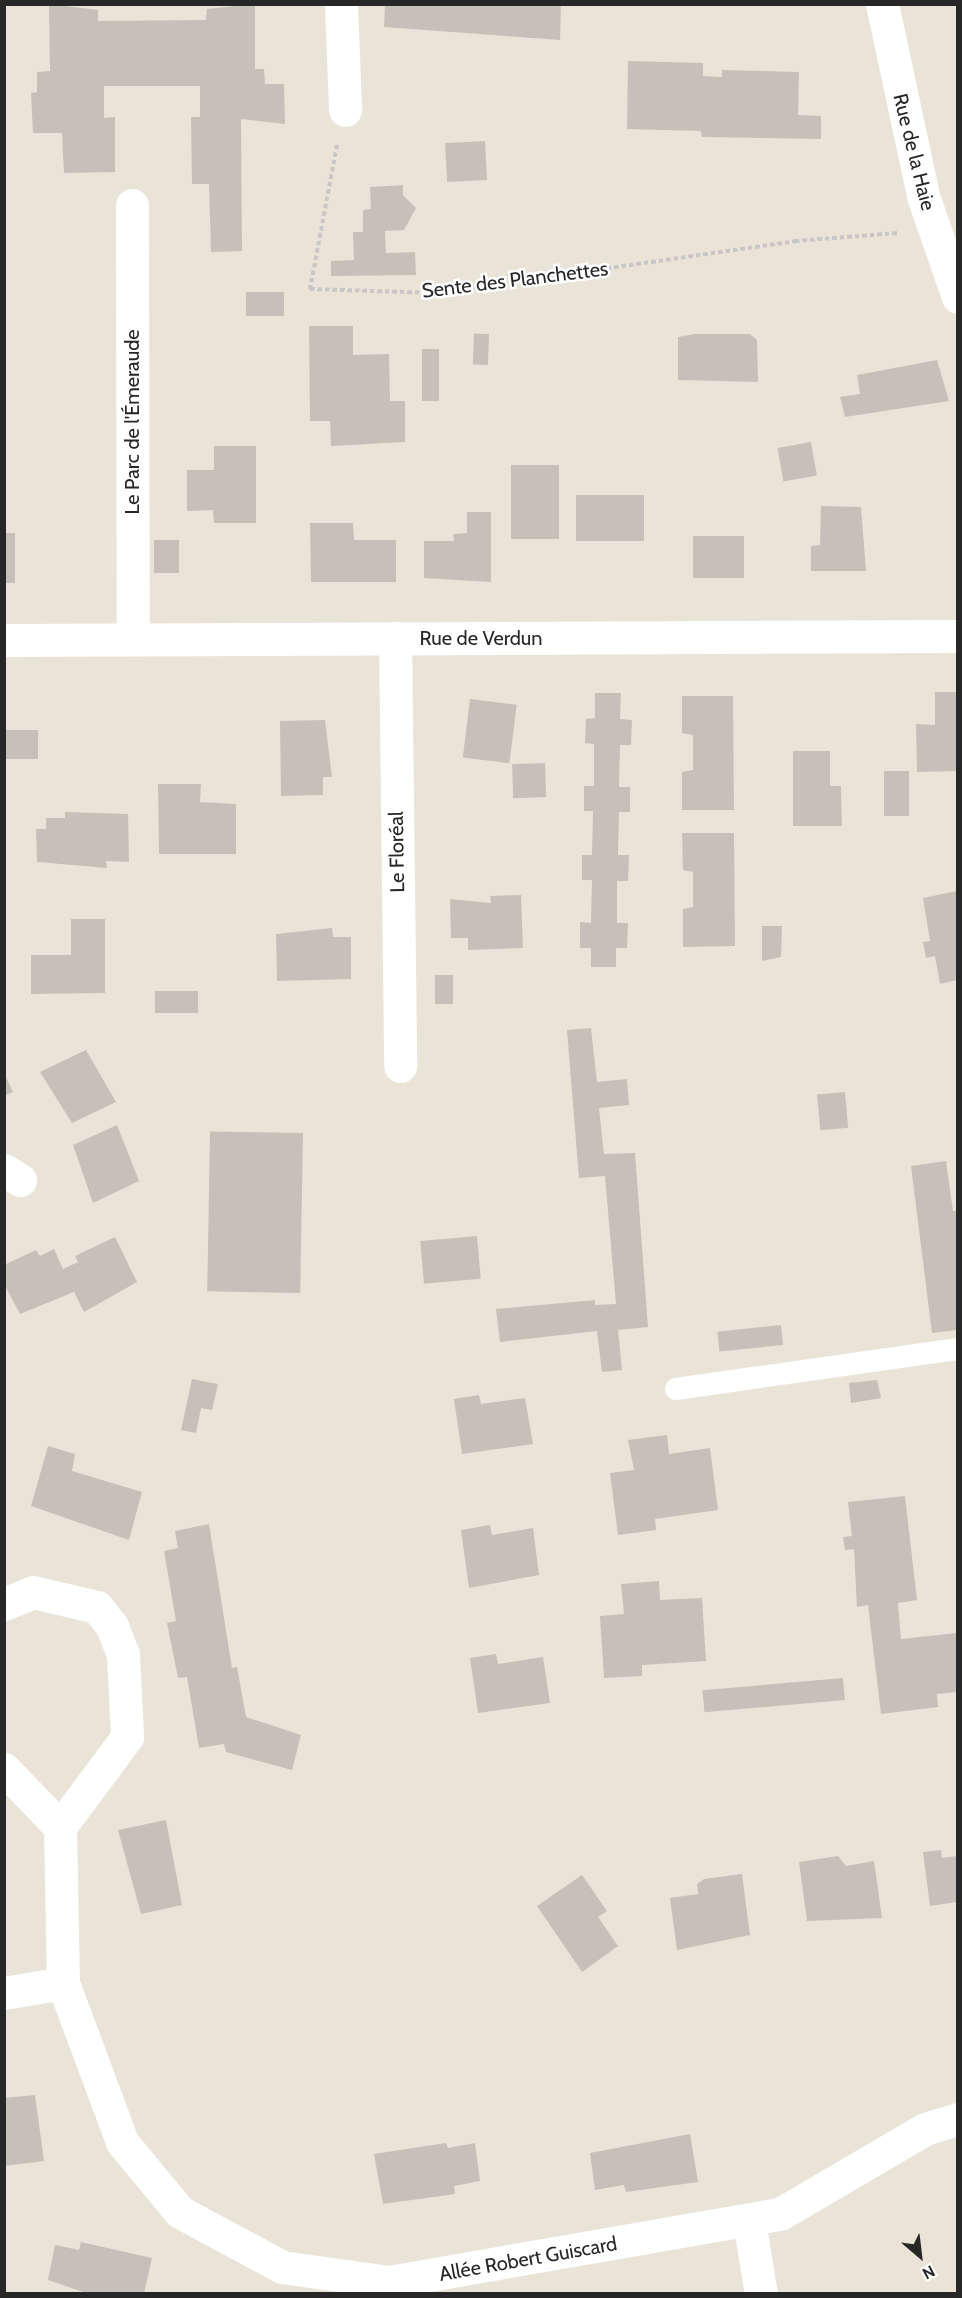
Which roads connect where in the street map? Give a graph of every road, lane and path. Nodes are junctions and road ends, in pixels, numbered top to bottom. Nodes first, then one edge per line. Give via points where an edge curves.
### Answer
1 (341, 4) edge
2 (882, 4) edge
3 (345, 110) joint
4 (132, 204) dead end
5 (946, 226) edge
6 (957, 297) edge
7 (957, 636) edge
8 (395, 638) junction
9 (133, 639) junction
10 (4, 640) edge
11 (400, 1066) dead end
12 (957, 1349) edge
13 (676, 1389) dead end
14 (4, 1604) edge
15 (4, 1769) edge
16 (60, 1827) junction
17 (63, 1983) junction
18 (4, 1993) edge
19 (957, 2118) edge
20 (749, 2221) junction
21 (761, 2294) edge

1 - 3 street
2 - 5 street, Rue de la Haie via 906,128
3 - 5 path, Sente des Planchettes via 310,289 436,293 795,241
4 - 9 street, Le Parc de l'Émeraude
5 - 6 street, Rue de la Haie
7 - 8 street, Rue de Verdun
8 - 9 street, Rue de Verdun
8 - 11 street, Le Floréal
9 - 10 street, Rue de Verdun
12 - 13 lane
14 - 16 street via 33,1592 97,1608 112,1626 123,1654 128,1737
15 - 16 street
16 - 17 street, Allée Robert Guiscard
17 - 18 street
17 - 20 street, Allée Robert Guiscard via 122,2142 180,2212 282,2267 389,2282
19 - 20 street, Allée Robert Guiscard via 925,2129 780,2214
20 - 21 street

